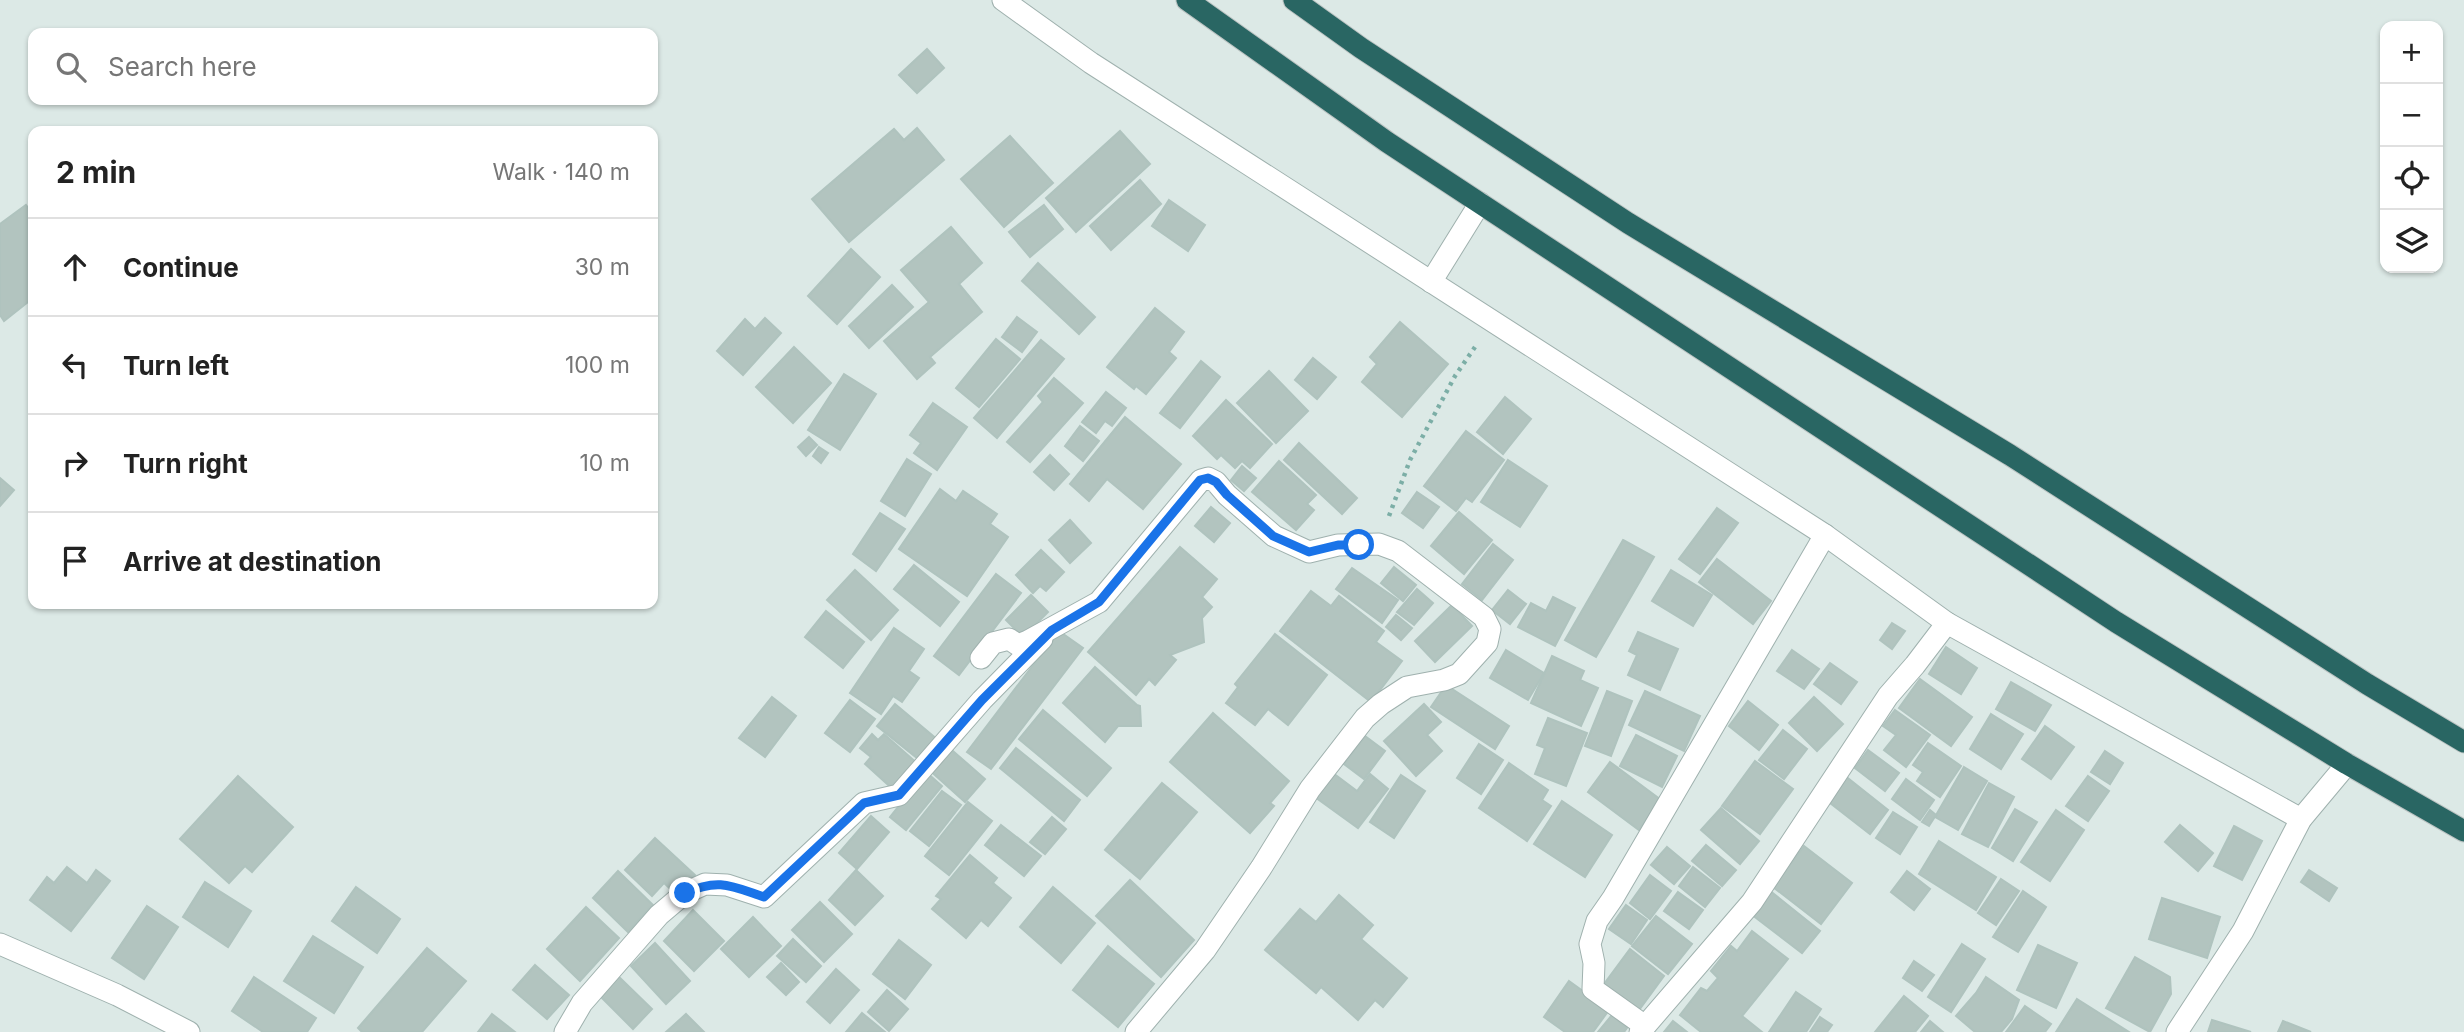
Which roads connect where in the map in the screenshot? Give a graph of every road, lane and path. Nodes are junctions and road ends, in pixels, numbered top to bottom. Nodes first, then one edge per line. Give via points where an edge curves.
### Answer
1 (1003, 0) edge
2 (1187, 0) edge
3 (1294, 0) edge
4 (1480, 203) junction
5 (1431, 282) junction
6 (1493, 322) junction
7 (1825, 535) junction
8 (1379, 544) junction
9 (1947, 623) junction
10 (1052, 630) junction
11 (981, 658) dead end
12 (2464, 742) edge
13 (2347, 764) junction
14 (2301, 819) junction
15 (2464, 831) edge
16 (0, 944) edge
17 (1643, 1029) edge
18 (189, 1032) edge
19 (565, 1032) edge
20 (1136, 1032) edge
21 (2177, 1032) edge

1 - 5 street via 1091,63
2 - 4 highway
3 - 12 highway via 1628,223 2010,454
4 - 5 street
4 - 13 highway via 2116,622
5 - 6 street
6 - 7 street
6 - 8 path via 1455,376 1410,460
7 - 9 street
7 - 17 street via 1597,922 1591,944 1593,989
8 - 10 street via 1338,545 1309,552 1273,536 1216,482 1200,480 1099,602
8 - 20 street via 1398,551 1484,617 1490,629 1487,643 1460,674 1407,687 1364,719 1310,789 1205,950
9 - 14 street
9 - 17 street via 1888,696 1752,902
10 - 11 street via 1018,645 1009,639 993,643
10 - 19 street via 982,700 899,795 864,803 764,897 727,885 705,884 685,893 659,915 582,1003
13 - 14 street
13 - 15 highway
14 - 21 street via 2243,931
16 - 18 street

